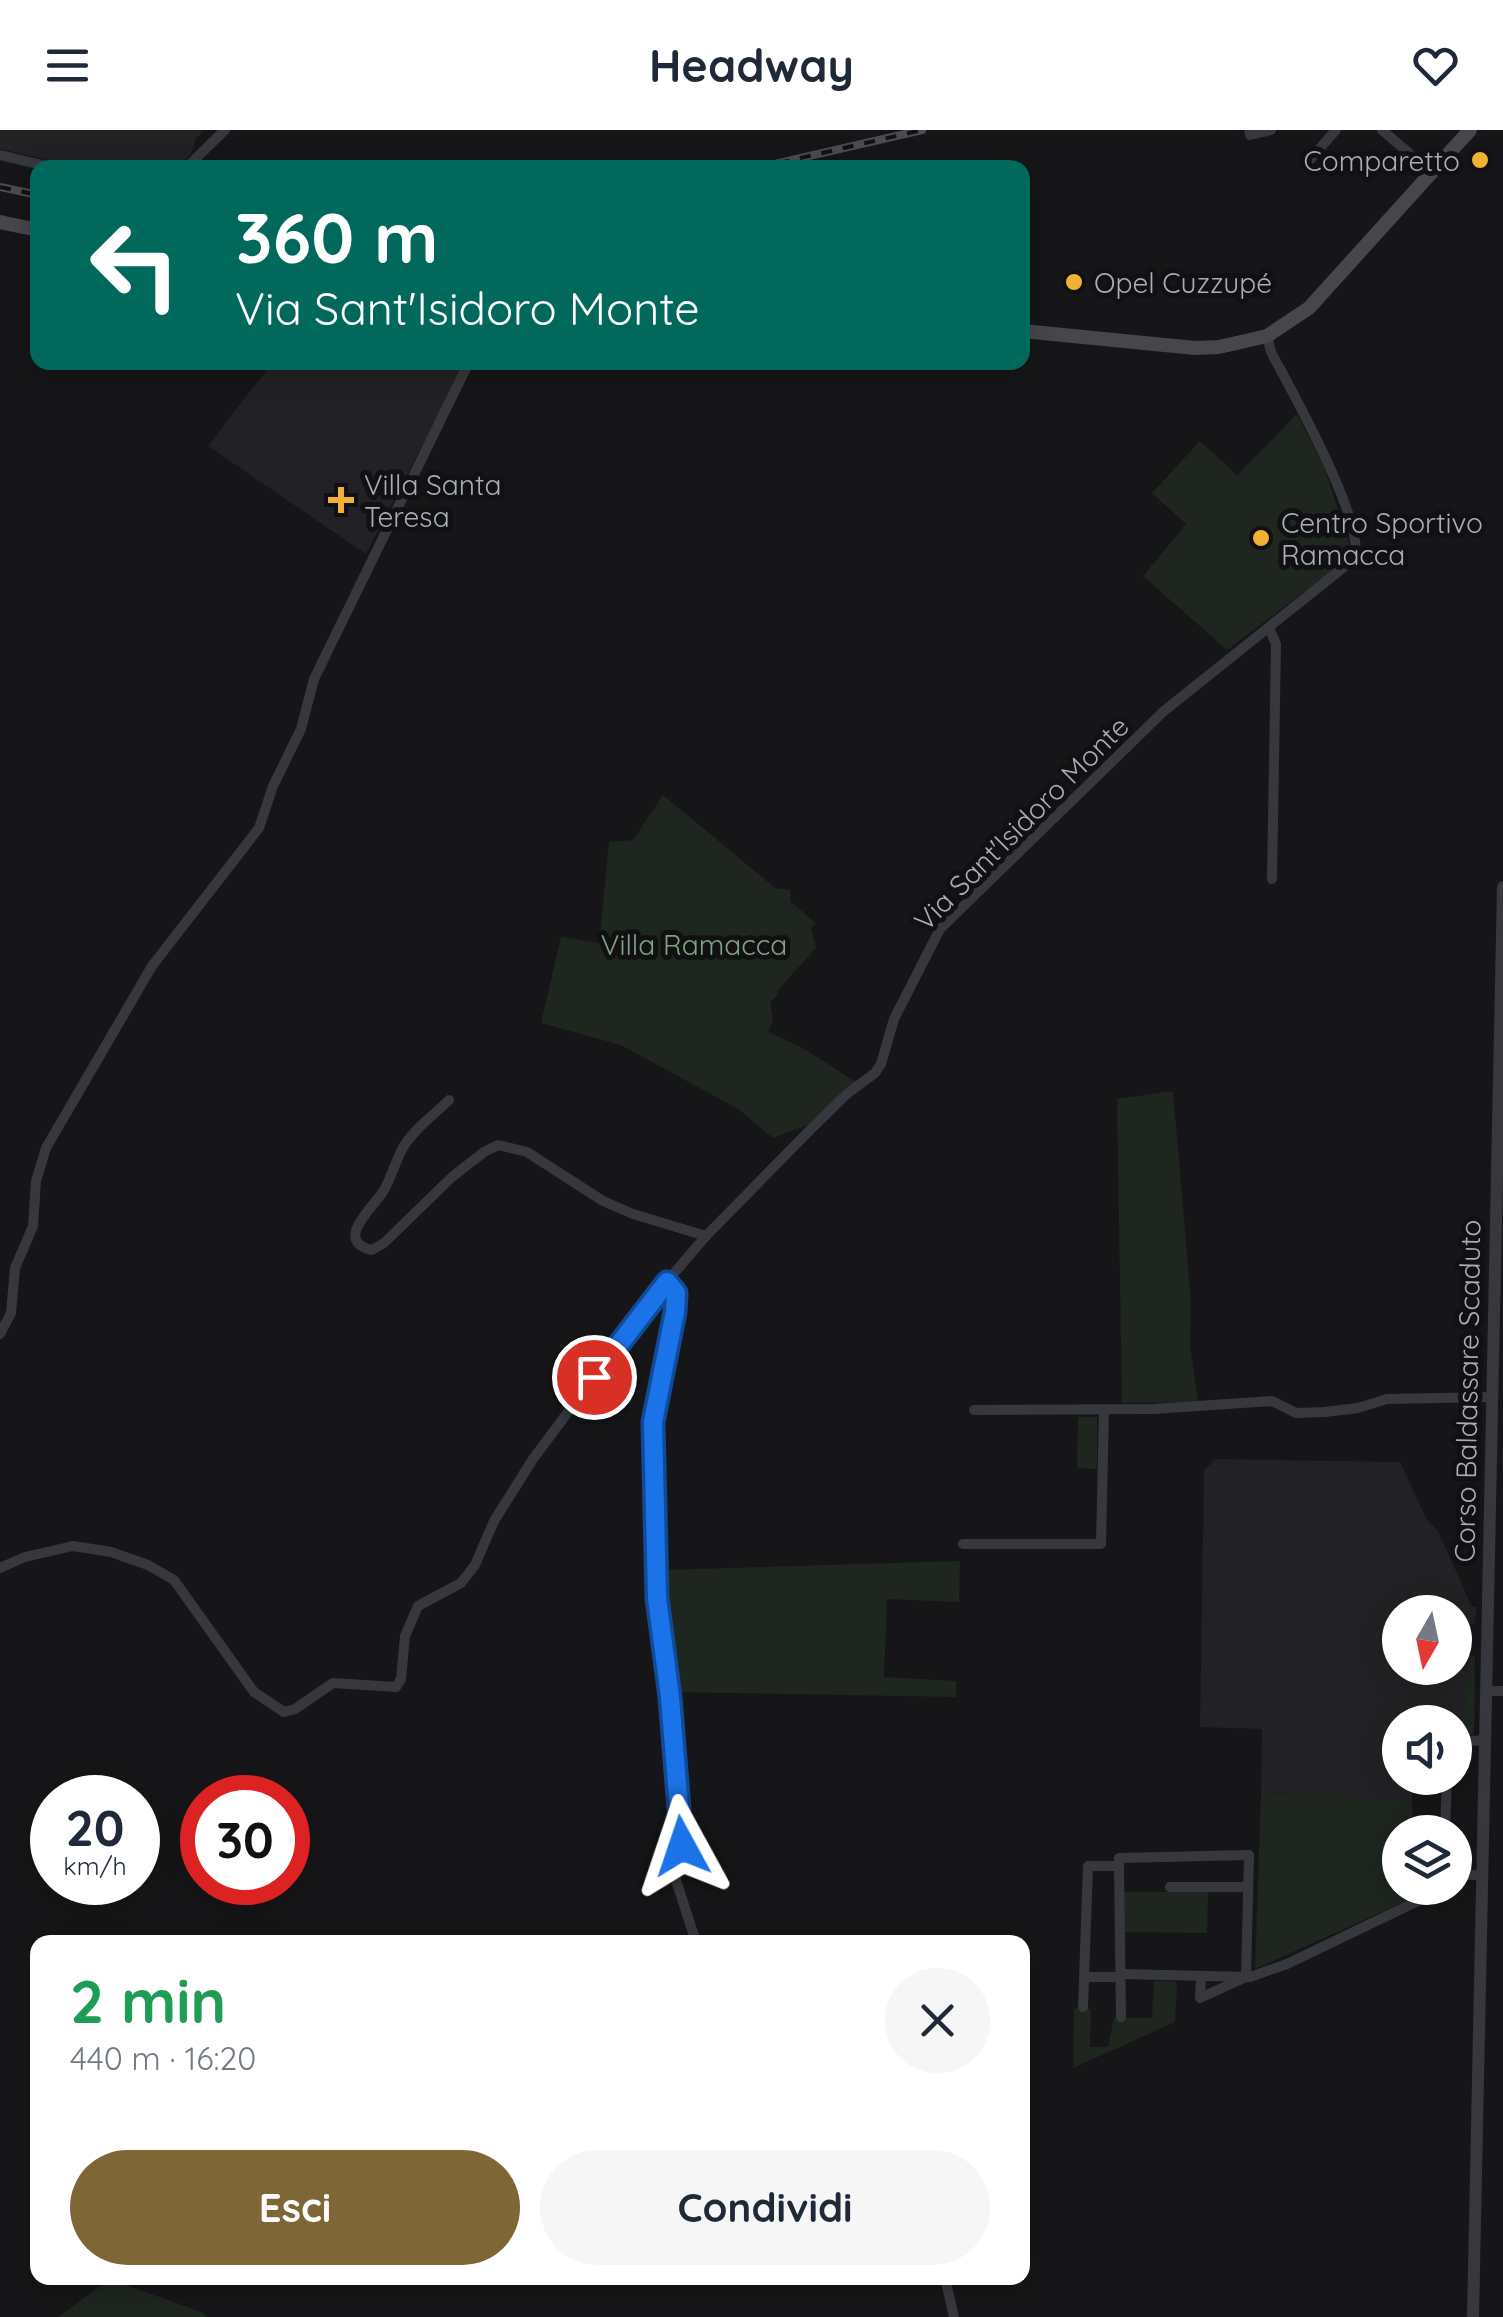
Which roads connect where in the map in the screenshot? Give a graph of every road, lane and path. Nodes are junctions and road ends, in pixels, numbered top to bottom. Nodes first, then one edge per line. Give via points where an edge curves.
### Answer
1 (225, 130) edge
2 (1271, 130) edge
3 (1336, 130) edge
4 (1382, 130) edge
5 (1470, 130) edge
6 (1250, 133) edge
7 (0, 154) edge
8 (194, 160) edge
9 (30, 162) edge
10 (1307, 162) dead end
11 (1432, 172) junction
12 (0, 222) edge
13 (30, 228) edge
14 (1030, 332) edge
15 (1266, 336) junction
16 (465, 370) edge
17 (1269, 628) junction
18 (1272, 879) dead end
19 (1503, 887) edge
20 (449, 1100) dead end
21 (706, 1236) junction
22 (667, 1282) junction
23 (0, 1334) edge
24 (1492, 1397) junction
25 (974, 1410) dead end
26 (1104, 1410) junction
27 (963, 1544) dead end
28 (0, 1568) edge
29 (1503, 1690) edge
30 (1486, 1691) junction
31 (1486, 1740) junction
32 (1472, 1741) edge
33 (1119, 1866) junction
34 (1484, 1875) junction
35 (1472, 1876) edge
36 (1170, 1887) dead end
37 (1248, 1888) junction
38 (1410, 1905) edge
39 (694, 1935) edge
40 (1121, 1976) junction
41 (1084, 1977) junction
42 (1201, 1977) junction
43 (1246, 1977) junction
44 (1084, 2008) dead end
45 (1121, 2017) dead end
46 (947, 2285) edge
47 (954, 2317) edge
48 (1473, 2317) edge

1 - 8 street
2 - 6 street
3 - 10 street
4 - 11 street
5 - 11 main road
7 - 9 street
11 - 15 main road via 1329,289
12 - 13 main road
14 - 15 main road via 1195,348
15 - 17 street, Via Sant'Isidoro Monte via 1327,460 1357,551 1349,565
16 - 23 street via 314,679 259,828 152,966 46,1148 33,1226
17 - 18 street via 1276,644
17 - 21 street, Via Sant'Isidoro Monte via 1164,712 940,929 875,1073
19 - 24 street, Corso Baldassare Scaduto
20 - 21 street via 410,1138 384,1191 361,1217 355,1230 363,1248 384,1242 452,1177 498,1146 527,1152 633,1214
21 - 22 street, Via Sant'Isidoro Monte
22 - 28 street, Via Sant'Isidoro Monte via 533,1459 475,1565 461,1583 418,1606 396,1687 333,1682 284,1712 254,1692 174,1580 148,1564 73,1546
22 - 39 street via 676,1293 675,1312 653,1422 657,1598 682,1839 674,1874
24 - 26 street via 1387,1399 1296,1413 1272,1401
24 - 30 street, Corso Baldassare Scaduto
25 - 26 street
26 - 27 street via 1101,1544
29 - 30 street
30 - 31 street, Corso Baldassare Scaduto
31 - 32 street
31 - 34 street, Corso Baldassare Scaduto
33 - 37 street via 1119,1858 1249,1855
33 - 40 street
33 - 41 street via 1088,1866
34 - 35 street
34 - 48 street, Corso Baldassare Scaduto
36 - 37 street
37 - 43 street
38 - 43 street
40 - 41 street
40 - 42 street
40 - 45 street
41 - 44 street
42 - 43 street
42 - 43 street via 1200,1998
46 - 47 street

